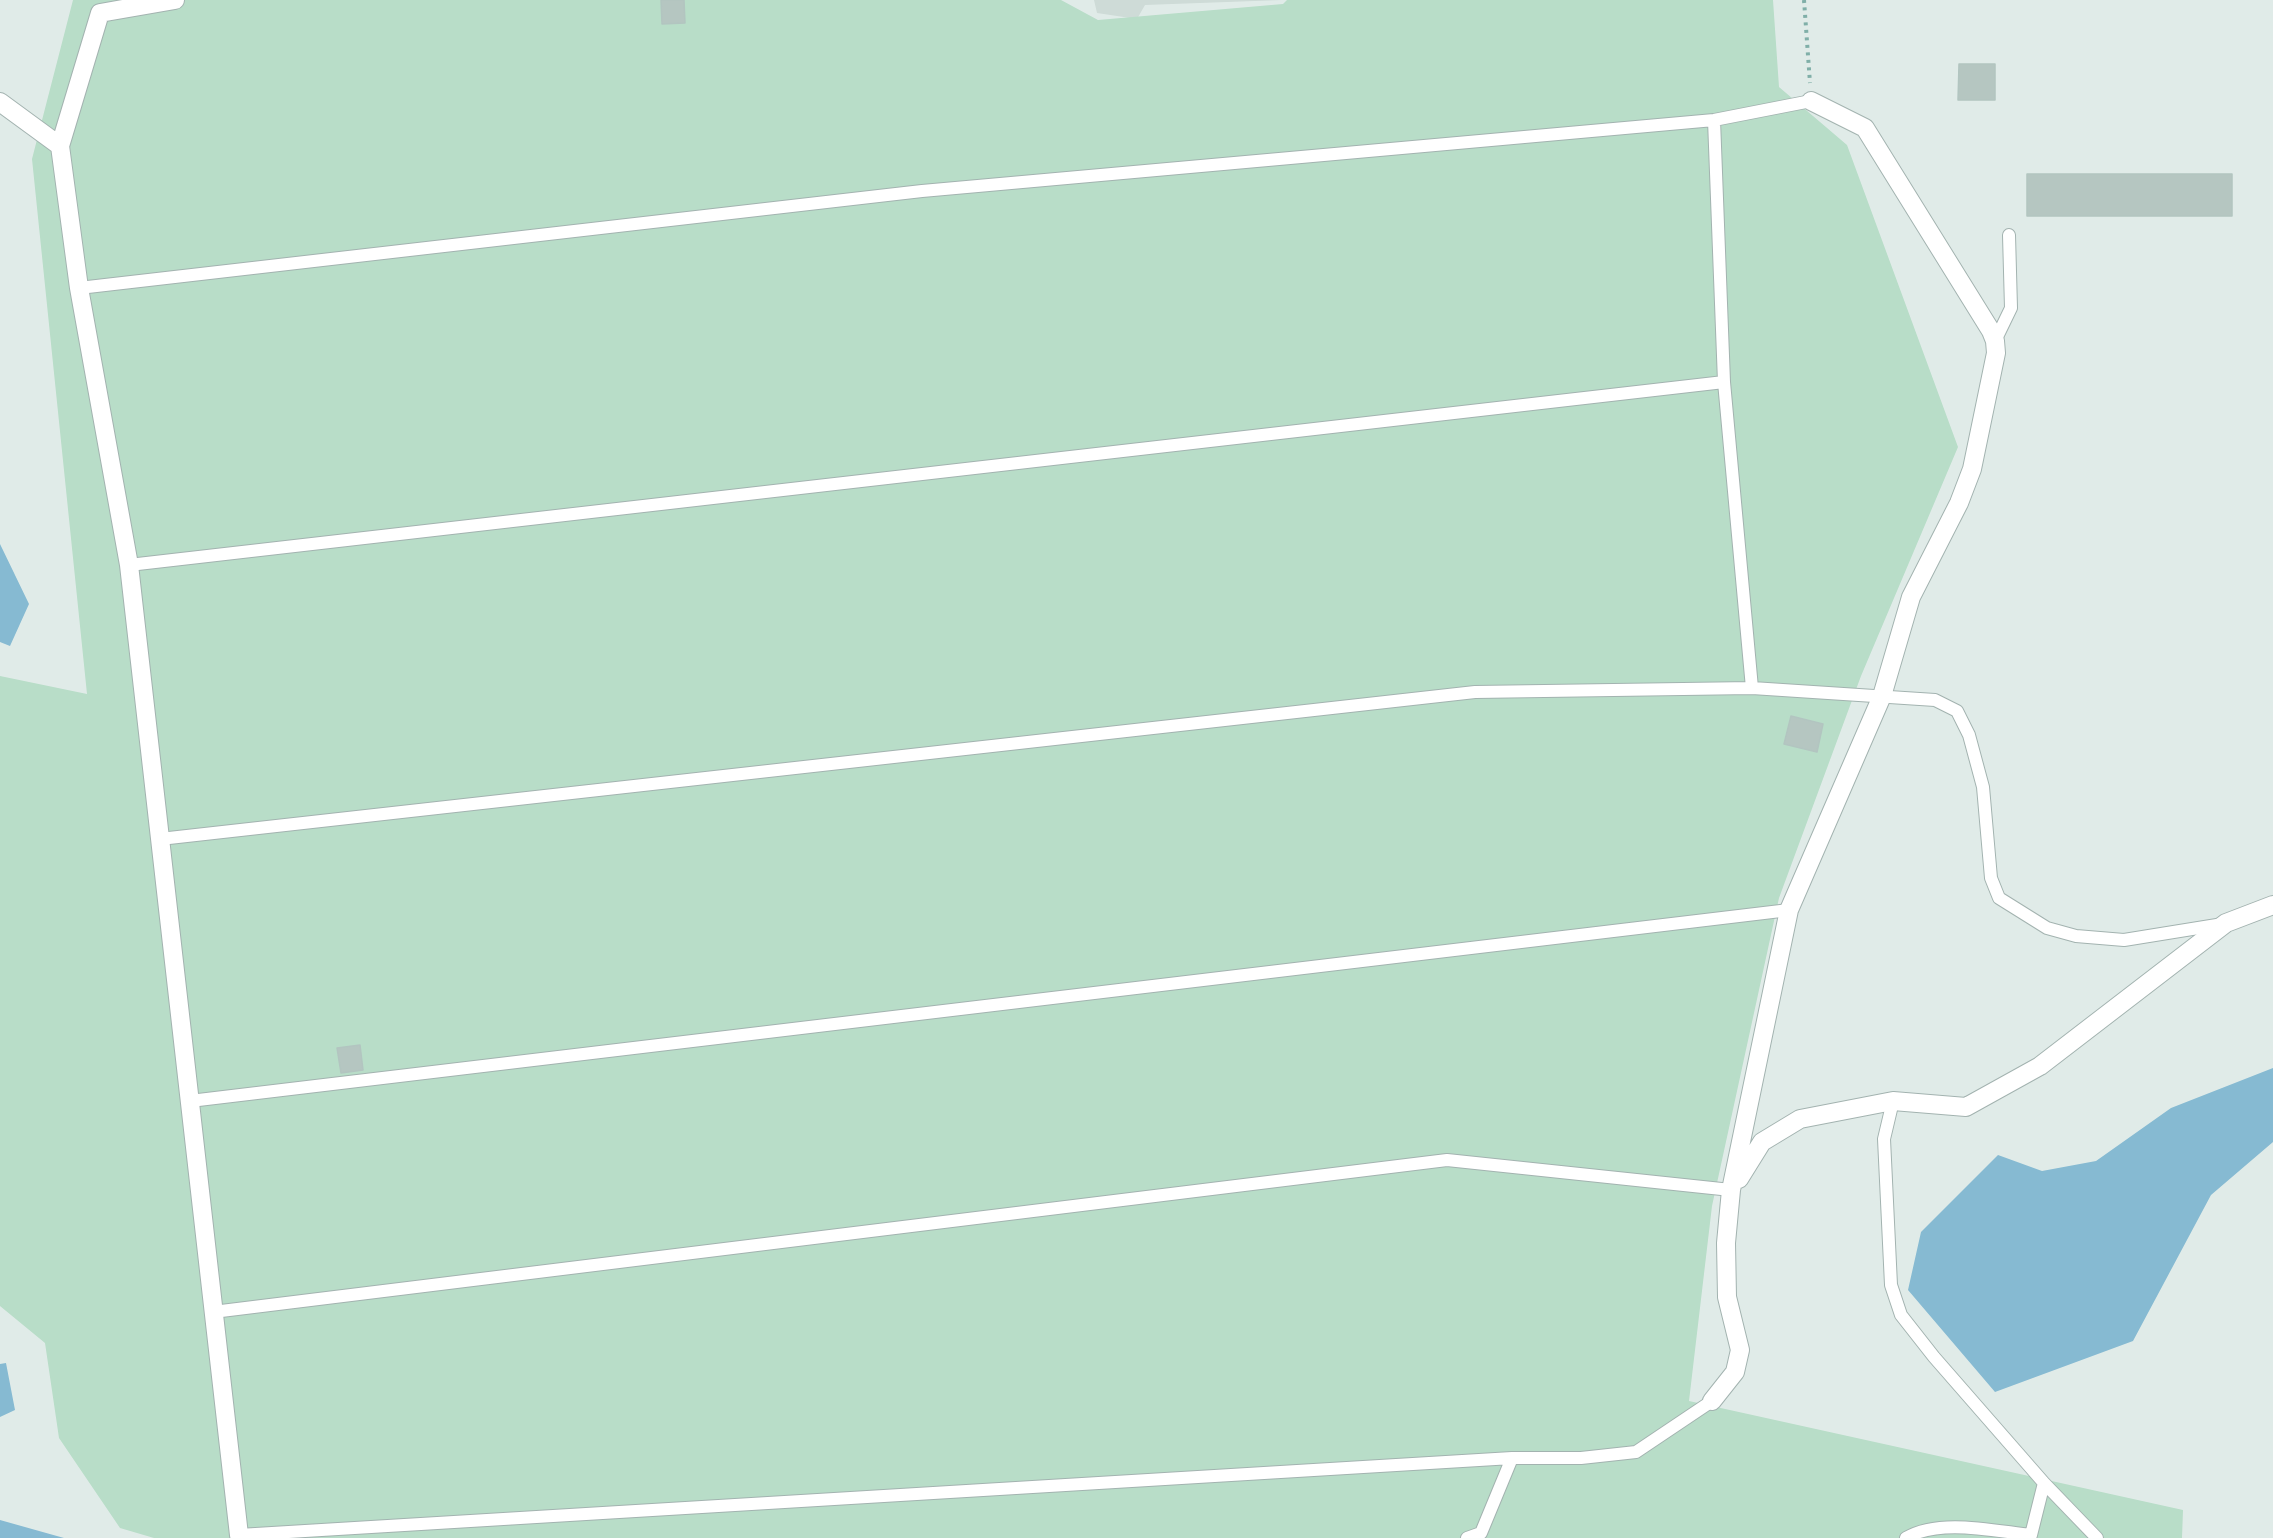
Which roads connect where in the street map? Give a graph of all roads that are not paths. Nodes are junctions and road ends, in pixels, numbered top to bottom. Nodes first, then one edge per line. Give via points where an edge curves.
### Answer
1 (175, 0) edge
2 (1811, 101) joint
3 (0, 102) edge
4 (1714, 120) junction
5 (60, 146) junction
6 (2009, 235) dead end
7 (79, 288) junction
8 (1995, 341) junction
9 (1724, 382) junction
10 (129, 565) junction
11 (1752, 688) junction
12 (1882, 696) junction
13 (160, 839) junction
14 (2273, 905) edge
15 (1789, 910) junction
16 (2226, 923) junction
17 (190, 1101) junction
18 (1893, 1101) junction
19 (1731, 1190) junction
20 (213, 1312) junction
21 (1712, 1401) joint
22 (1512, 1458) junction
23 (2044, 1483) junction
24 (239, 1535) joint
25 (1467, 1538) edge
26 (1906, 1538) edge
27 (2097, 1538) edge

1 - 5 street via 100,13
2 - 4 lane
2 - 8 street via 1865,128
3 - 5 street
4 - 7 lane via 922,191
4 - 9 lane
5 - 7 street
6 - 8 lane via 2011,308
7 - 10 street
8 - 12 street via 1996,353 1971,469 1959,503 1911,597
9 - 10 lane
9 - 11 lane
10 - 13 street
11 - 12 lane
11 - 13 lane via 1474,692
12 - 15 street
12 - 16 lane via 1935,700 1957,711 1969,735 1983,787 1991,879 1999,898 2047,928 2076,936 2124,940
13 - 17 street
14 - 16 street
15 - 17 lane
15 - 19 street
16 - 18 street via 2040,1066 1966,1107
17 - 20 street
18 - 19 street via 1800,1119 1762,1142
18 - 23 lane via 1884,1139 1890,1285 1901,1315
19 - 20 lane via 1447,1160
19 - 21 street via 1726,1243 1727,1297 1740,1350 1735,1372
20 - 24 street
21 - 22 lane via 1636,1452 1581,1458
22 - 24 lane
22 - 25 lane via 1481,1533
23 - 26 lane via 2031,1535 1947,1527 1930,1528
23 - 27 lane

